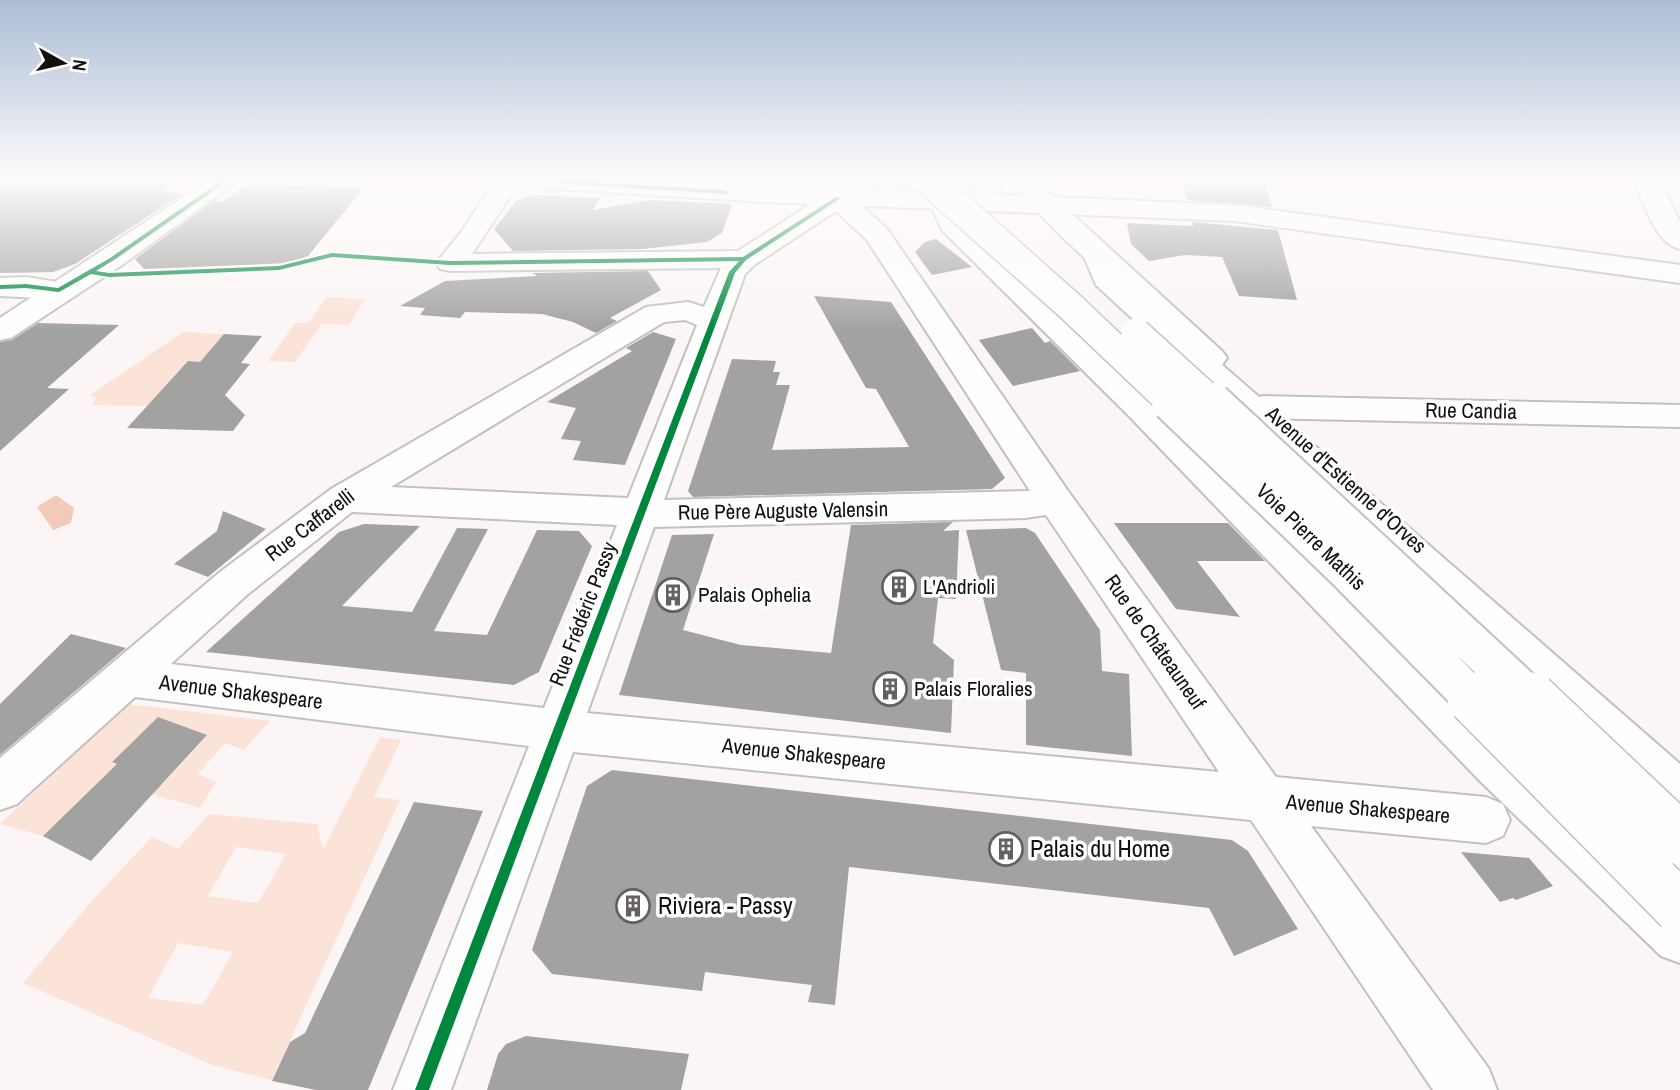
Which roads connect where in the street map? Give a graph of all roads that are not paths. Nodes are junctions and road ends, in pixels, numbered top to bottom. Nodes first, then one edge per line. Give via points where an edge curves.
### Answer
1 (153, 231) edge
2 (476, 231) edge
3 (779, 231) edge
4 (872, 231) edge
5 (982, 231) edge
6 (988, 231) edge
7 (1001, 231) edge
8 (1073, 231) edge
9 (1370, 231) edge
10 (1096, 252) junction
11 (744, 260) junction
12 (680, 261) junction
13 (1680, 274) edge
14 (0, 287) edge
15 (59, 290) junction
16 (657, 313) junction
17 (712, 320) junction
18 (0, 331) edge
19 (1263, 407) junction
20 (1680, 416) edge
21 (344, 498) junction
22 (1055, 500) junction
23 (640, 514) junction
24 (124, 677) junction
25 (558, 730) junction
26 (1680, 770) edge
27 (0, 788) edge
28 (1680, 794) edge
29 (1267, 800) junction
30 (1486, 820) dead end
31 (1680, 839) edge
32 (1680, 908) edge
33 (1680, 937) edge
34 (422, 1090) edge
35 (1468, 1090) edge

1 - 15 main road
2 - 12 main road via 450,263
3 - 11 main road, Rue Frédéric Passy
4 - 22 main road, Rue de Châteauneuf
5 - 33 main road via 1186,451 1481,750
6 - 32 main road, Voie Pierre Mathis, bridge via 1334,558
7 - 31 main road, Voie Pierre Mathis, bridge via 1086,288 1376,552
8 - 10 main road, Avenue d'Estienne d'Orves
9 - 13 main road
10 - 19 main road, Avenue d'Estienne d'Orves
10 - 28 main road via 1106,279
11 - 12 main road
11 - 17 main road, Rue Frédéric Passy via 732,272
12 - 16 main road, Rue Caffarelli via 684,287
14 - 15 main road
15 - 18 main road
16 - 17 main road, Rue Caffarelli via 688,311
16 - 21 main road, Rue Caffarelli
17 - 23 main road, Rue Frédéric Passy
19 - 20 main road, Rue Candia
19 - 26 main road, Avenue d'Estienne d'Orves
21 - 23 main road, Rue Père Auguste Valensin
21 - 24 main road, Rue Caffarelli
22 - 23 main road, Rue Père Auguste Valensin via 1025,505
22 - 29 main road, Rue de Châteauneuf
23 - 25 main road, Rue Frédéric Passy
24 - 25 main road, Avenue Shakespeare
24 - 27 main road, Rue Caffarelli
25 - 29 main road, Avenue Shakespeare
25 - 34 main road, Rue Frédéric Passy
29 - 30 main road, Avenue Shakespeare
29 - 35 main road, Rue de Châteauneuf

